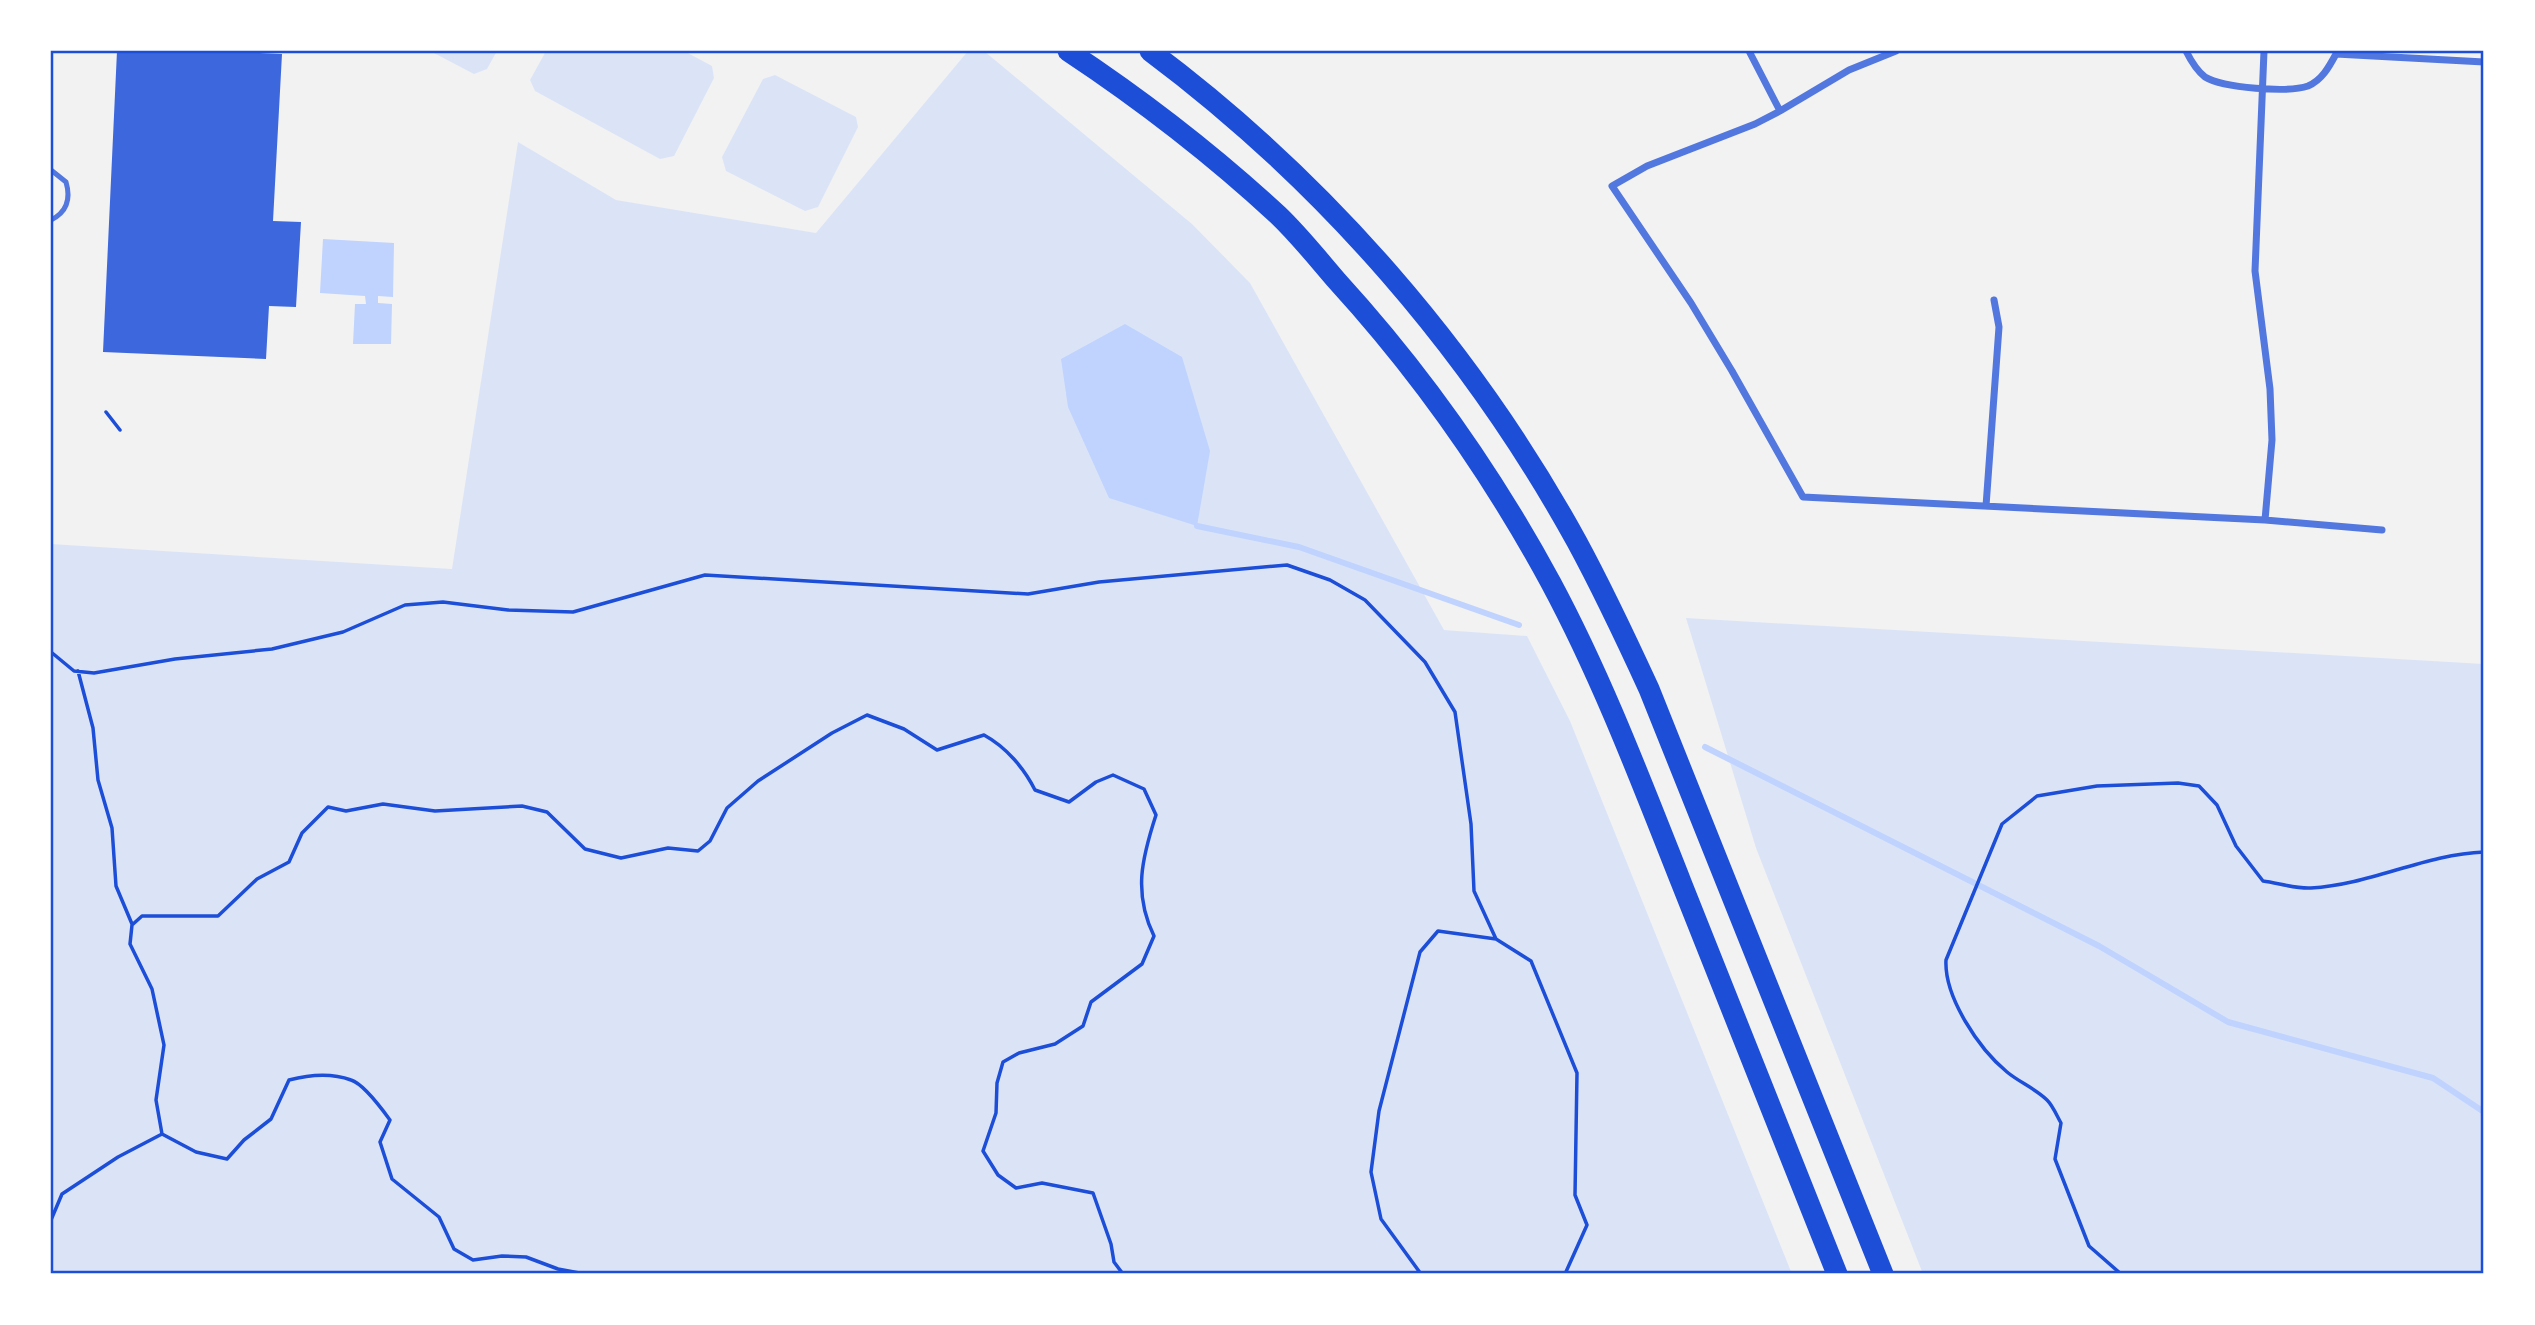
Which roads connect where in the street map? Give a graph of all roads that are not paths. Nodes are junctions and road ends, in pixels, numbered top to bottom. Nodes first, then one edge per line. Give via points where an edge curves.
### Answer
1 (1068, 51) edge
2 (1150, 51) edge
3 (1749, 51) edge
4 (1896, 51) edge
5 (2186, 51) edge
6 (2264, 51) edge
7 (2336, 52) edge
8 (2484, 62) edge
9 (2262, 88) junction
10 (1780, 111) junction
11 (51, 170) edge
12 (51, 220) edge
13 (1994, 300) dead end
14 (1986, 506) junction
15 (2265, 520) junction
16 (2382, 530) dead end
17 (1837, 1274) edge
18 (1883, 1274) edge

1 - 17 highway via 1174,126 1281,219 1413,370 1489,477 1584,649 1638,773
2 - 18 highway via 1250,133 1374,257 1468,373 1569,529 1654,700
3 - 10 street
4 - 10 street via 1849,70
5 - 9 street via 2206,77
6 - 9 street
7 - 8 street
7 - 9 street via 2326,72 2305,87
9 - 15 street via 2255,271 2270,389 2272,440
10 - 14 street via 1647,166 1612,186 1726,360 1802,497
11 - 12 lane via 66,182 68,199 61,214
13 - 14 street via 1999,327
14 - 15 street
15 - 16 street

